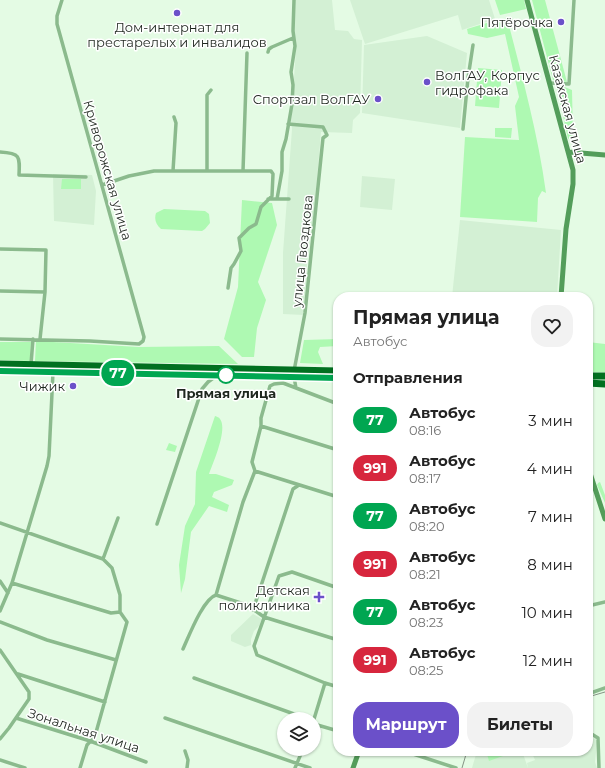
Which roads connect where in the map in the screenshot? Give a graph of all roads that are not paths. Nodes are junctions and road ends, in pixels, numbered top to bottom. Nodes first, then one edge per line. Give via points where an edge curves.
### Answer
1 (62, 0) edge
2 (294, 0) edge
3 (527, 0) edge
4 (574, 0) edge
5 (293, 38) junction
6 (472, 45) dead end
7 (268, 52) dead end
8 (247, 53) dead end
9 (550, 83) junction
10 (210, 90) dead end
11 (174, 117) dead end
12 (288, 124) junction
13 (463, 130) dead end
14 (0, 152) edge
15 (569, 152) junction
16 (605, 155) edge
17 (173, 171) junction
18 (207, 171) junction
19 (243, 171) junction
20 (86, 177) dead end
21 (102, 185) junction
22 (268, 199) junction
23 (277, 199) junction
24 (289, 199) dead end
25 (0, 249) edge
26 (228, 288) dead end
27 (0, 291) edge
28 (45, 292) junction
29 (561, 292) edge
30 (0, 339) edge
31 (33, 339) junction
32 (40, 339) junction
33 (0, 364) edge
34 (31, 364) junction
35 (0, 371) edge
36 (333, 371) edge
37 (53, 372) junction
38 (294, 373) junction
39 (219, 375) junction
40 (593, 376) edge
41 (605, 376) edge
42 (333, 377) edge
43 (593, 383) edge
44 (605, 384) edge
45 (296, 388) junction
46 (333, 402) edge
47 (261, 426) junction
48 (333, 448) edge
49 (255, 471) junction
50 (593, 482) edge
51 (299, 485) junction
52 (333, 495) edge
53 (118, 518) dead end
54 (605, 519) edge
55 (0, 523) edge
56 (157, 524) dead end
57 (27, 532) junction
58 (103, 560) junction
59 (0, 581) edge
60 (12, 583) junction
61 (333, 586) edge
62 (8, 593) junction
63 (216, 595) junction
64 (605, 602) edge
65 (593, 605) edge
66 (253, 610) junction
67 (0, 611) edge
68 (120, 612) junction
69 (264, 617) junction
70 (0, 622) edge
71 (333, 638) edge
72 (183, 649) dead end
73 (0, 650) edge
74 (116, 660) junction
75 (18, 674) junction
76 (194, 678) dead end
77 (325, 683) junction
78 (333, 685) edge
79 (605, 688) edge
80 (593, 692) edge
81 (105, 702) junction
82 (289, 712) edge
83 (316, 712) edge
84 (16, 718) junction
85 (165, 718) dead end
86 (321, 726) edge
87 (333, 730) edge
88 (593, 735) edge
89 (0, 739) edge
90 (90, 741) junction
91 (185, 751) dead end
92 (300, 756) edge
93 (357, 756) edge
94 (419, 756) edge
95 (0, 760) edge
96 (146, 762) dead end
97 (296, 766) edge
98 (25, 768) edge
99 (80, 768) edge
100 (187, 768) edge
101 (310, 768) edge
102 (353, 768) edge
103 (456, 768) edge
104 (599, 768) edge

1 - 21 street, Криворожская улица via 57,24
2 - 5 street
3 - 9 main road, Казахская улица
4 - 9 street via 569,84
5 - 7 street via 272,47
5 - 12 street via 295,46 291,72 292,104
6 - 13 street
8 - 19 street
9 - 15 main road, Казахская улица
10 - 18 street via 207,95
11 - 17 street via 176,123
12 - 23 street
12 - 38 street, улица Гвоздкова via 322,127 326,135 323,138 305,313
14 - 20 street via 15,153 20,160 19,175
15 - 16 main road
15 - 29 main road, Казахская улица via 573,184 566,229
17 - 18 street
17 - 21 street via 145,172
18 - 19 street
19 - 22 street via 271,171 272,196
21 - 32 street, Криворожская улица via 144,337 143,342 139,344
22 - 23 street
22 - 26 street via 261,207 256,224 239,238 241,251 230,268
23 - 24 street
25 - 28 street via 46,250
27 - 28 street
28 - 32 street
30 - 31 street
31 - 32 street
31 - 34 street
33 - 34 highway
34 - 38 highway
35 - 37 highway
36 - 38 highway
37 - 39 highway
37 - 57 street via 49,456
38 - 39 highway
38 - 42 highway
38 - 45 street
39 - 56 street via 202,389
40 - 41 highway
43 - 44 highway
45 - 46 street
45 - 47 street via 283,383 270,386
47 - 48 street
47 - 49 street via 252,462
49 - 51 street
49 - 63 street
50 - 54 main road
51 - 52 street
51 - 66 street via 294,490
53 - 58 street
55 - 57 street
57 - 58 street
57 - 60 street
58 - 68 street via 112,568 120,595
59 - 62 street
60 - 62 street
60 - 68 street via 111,612
61 - 69 street via 292,572 279,576
62 - 67 street
63 - 66 street via 247,605
63 - 72 street via 211,596
64 - 65 street
66 - 69 street
68 - 74 street via 127,622
69 - 71 street
69 - 77 street via 254,646 257,655
70 - 74 street via 47,640
73 - 75 street
74 - 81 street
75 - 81 street
75 - 84 street via 29,692 29,698
76 - 82 street
77 - 78 street
77 - 83 street
79 - 80 street
81 - 90 street via 95,736
84 - 89 street
84 - 90 street, Зональная улица
85 - 97 street via 274,755
86 - 87 street
88 - 104 street via 598,738
90 - 96 street, Зональная улица
90 - 99 street
91 - 100 street
92 - 97 street
93 - 102 main road
94 - 103 street
95 - 98 street
97 - 101 street

